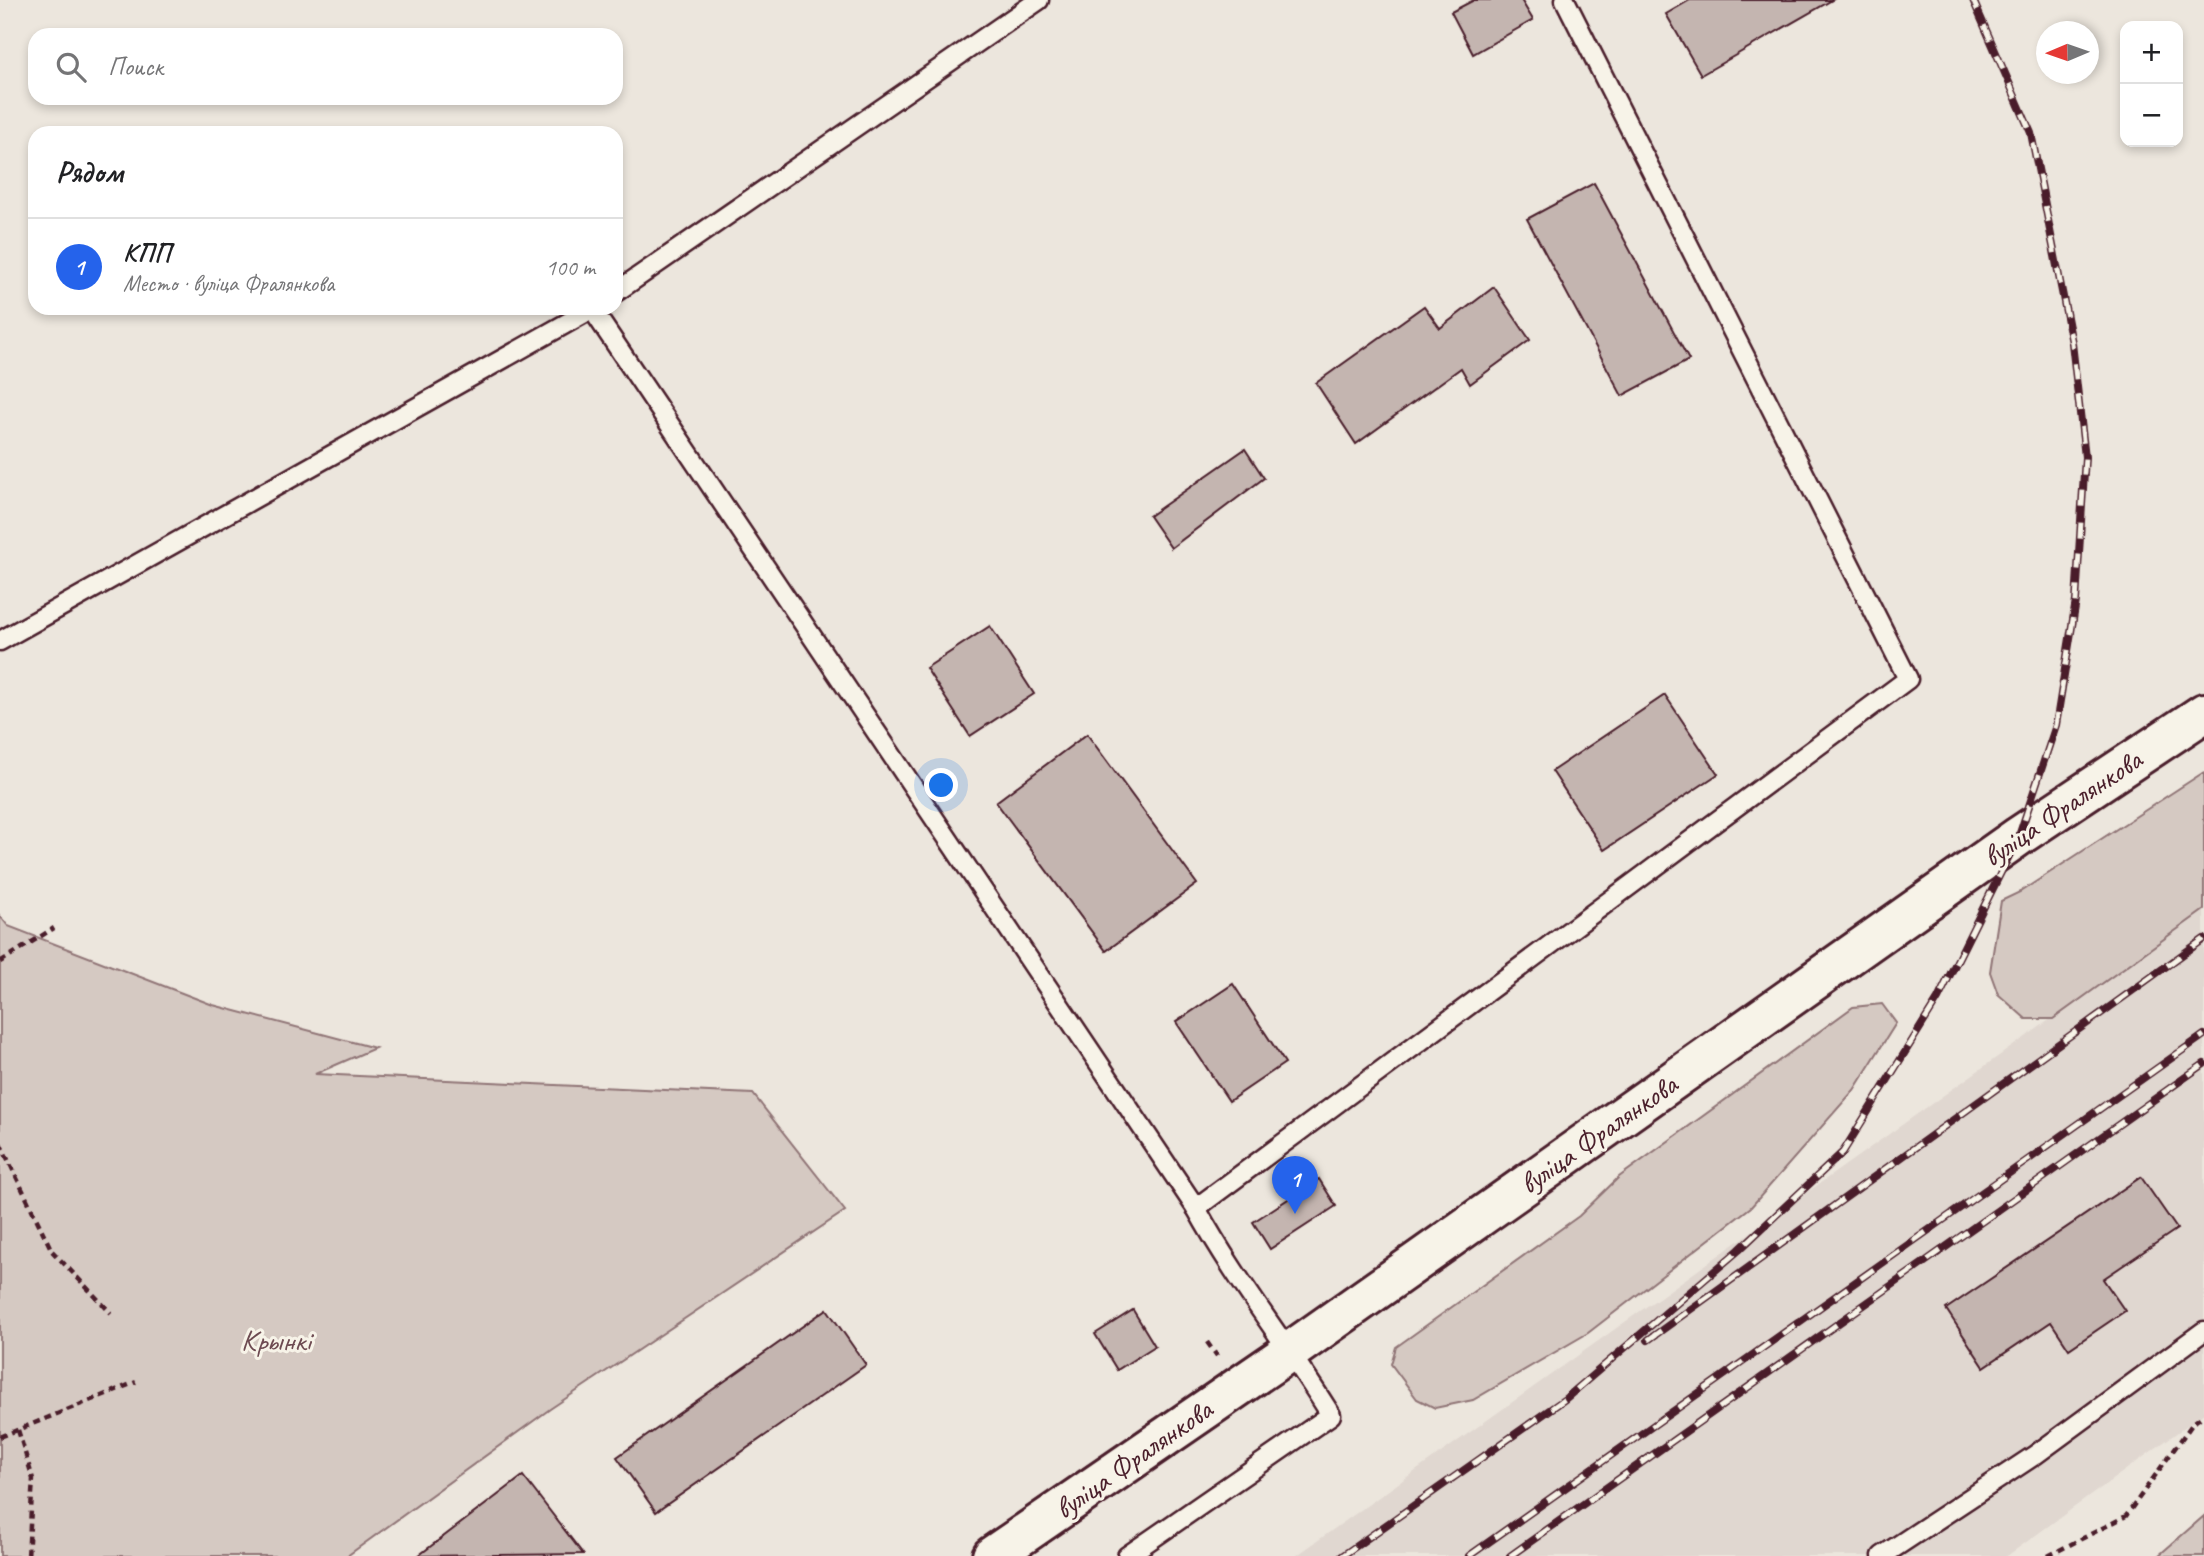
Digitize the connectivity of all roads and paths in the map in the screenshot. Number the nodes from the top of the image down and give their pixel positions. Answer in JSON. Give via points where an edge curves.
{"nodes":[{"id":1,"x":1039,"y":0,"type":"edge"},
{"id":2,"x":1565,"y":0,"type":"edge"},
{"id":3,"x":623,"y":287,"type":"edge"},
{"id":4,"x":580,"y":315,"type":"edge"},
{"id":5,"x":597,"y":315,"type":"edge"},
{"id":6,"x":0,"y":640,"type":"edge"},
{"id":7,"x":2204,"y":713,"type":"edge"},
{"id":8,"x":54,"y":928,"type":"dead end"},
{"id":9,"x":0,"y":961,"type":"edge"},
{"id":10,"x":0,"y":1143,"type":"edge"},
{"id":11,"x":1196,"y":1208,"type":"junction"},
{"id":12,"x":111,"y":1313,"type":"dead end"},
{"id":13,"x":2204,"y":1331,"type":"edge"},
{"id":14,"x":1292,"y":1350,"type":"junction"},
{"id":15,"x":136,"y":1382,"type":"dead end"},
{"id":16,"x":2204,"y":1415,"type":"edge"},
{"id":17,"x":18,"y":1430,"type":"junction"},
{"id":18,"x":0,"y":1437,"type":"edge"},
{"id":19,"x":1003,"y":1553,"type":"edge"},
{"id":20,"x":27,"y":1556,"type":"edge"},
{"id":21,"x":1127,"y":1556,"type":"edge"},
{"id":22,"x":1882,"y":1556,"type":"edge"},
{"id":23,"x":2048,"y":1556,"type":"edge"}],
"edges":[{"from":1,"to":3,"type":"lane"},
{"from":2,"to":11,"type":"lane","via":[[1908,679]]},
{"from":4,"to":6,"type":"lane"},
{"from":5,"to":11,"type":"lane"},
{"from":7,"to":14,"type":"street","name":"вуліца Фралянкова","via":[[2018,836]]},
{"from":8,"to":9,"type":"path"},
{"from":10,"to":12,"type":"path","via":[[52,1251]]},
{"from":11,"to":14,"type":"lane","via":[[1220,1252]]},
{"from":13,"to":22,"type":"lane","via":[[2035,1455]]},
{"from":14,"to":19,"type":"street","name":"вуліца Фралянкова"},
{"from":14,"to":21,"type":"lane","via":[[1331,1415]]},
{"from":15,"to":17,"type":"path"},
{"from":16,"to":23,"type":"path","via":[[2193,1423],[2126,1516]]},
{"from":17,"to":18,"type":"path"},
{"from":17,"to":20,"type":"path","via":[[33,1479]]}]}
